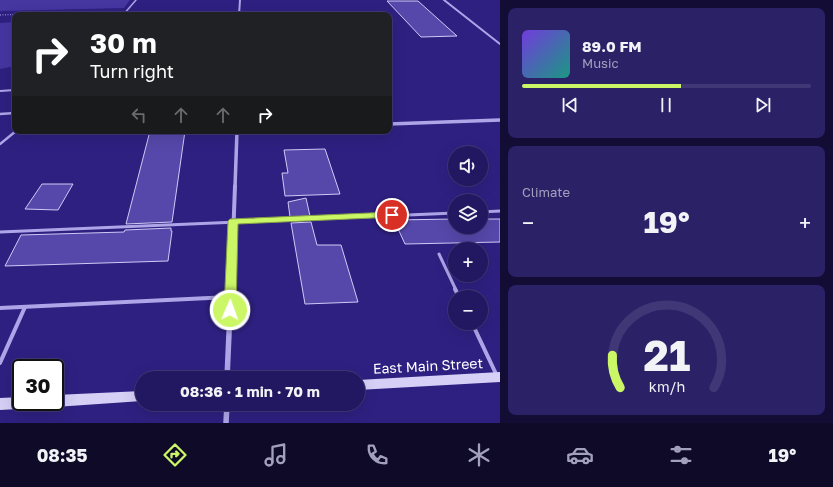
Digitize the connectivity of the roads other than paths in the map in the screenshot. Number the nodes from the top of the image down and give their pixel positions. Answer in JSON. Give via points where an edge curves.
{"nodes":[{"id":1,"x":136,"y":0,"type":"edge"},
{"id":2,"x":240,"y":0,"type":"edge"},
{"id":3,"x":444,"y":0,"type":"edge"},
{"id":4,"x":126,"y":12,"type":"edge"},
{"id":5,"x":239,"y":12,"type":"edge"},
{"id":6,"x":500,"y":44,"type":"edge"},
{"id":7,"x":12,"y":90,"type":"edge"},
{"id":8,"x":0,"y":91,"type":"edge"},
{"id":9,"x":12,"y":113,"type":"edge"},
{"id":10,"x":0,"y":114,"type":"edge"},
{"id":11,"x":500,"y":120,"type":"edge"},
{"id":12,"x":392,"y":124,"type":"edge"},
{"id":13,"x":12,"y":134,"type":"edge"},
{"id":14,"x":237,"y":134,"type":"edge"},
{"id":15,"x":0,"y":144,"type":"edge"},
{"id":16,"x":500,"y":211,"type":"edge"},
{"id":17,"x":488,"y":212,"type":"edge"},
{"id":18,"x":448,"y":213,"type":"edge"},
{"id":19,"x":233,"y":221,"type":"junction"},
{"id":20,"x":0,"y":232,"type":"edge"},
{"id":21,"x":439,"y":254,"type":"dead end"},
{"id":22,"x":457,"y":290,"type":"edge"},
{"id":23,"x":230,"y":296,"type":"junction"},
{"id":24,"x":25,"y":307,"type":"junction"},
{"id":25,"x":0,"y":308,"type":"edge"},
{"id":26,"x":476,"y":330,"type":"edge"},
{"id":27,"x":0,"y":363,"type":"edge"},
{"id":28,"x":227,"y":371,"type":"edge"},
{"id":29,"x":499,"y":377,"type":"edge"},
{"id":30,"x":365,"y":385,"type":"edge"},
{"id":31,"x":135,"y":396,"type":"edge"},
{"id":32,"x":64,"y":400,"type":"edge"},
{"id":33,"x":12,"y":403,"type":"edge"},
{"id":34,"x":0,"y":404,"type":"edge"},
{"id":35,"x":227,"y":411,"type":"edge"},
{"id":36,"x":226,"y":423,"type":"edge"}],
"edges":[{"from":1,"to":4,"type":"lane"},
{"from":2,"to":5,"type":"street"},
{"from":3,"to":6,"type":"street"},
{"from":7,"to":8,"type":"lane"},
{"from":9,"to":10,"type":"lane"},
{"from":11,"to":12,"type":"street"},
{"from":13,"to":15,"type":"lane"},
{"from":14,"to":19,"type":"street"},
{"from":16,"to":17,"type":"lane"},
{"from":18,"to":19,"type":"lane"},
{"from":19,"to":20,"type":"lane"},
{"from":19,"to":23,"type":"street"},
{"from":21,"to":22,"type":"lane"},
{"from":23,"to":24,"type":"lane"},
{"from":23,"to":28,"type":"street"},
{"from":24,"to":25,"type":"lane"},
{"from":24,"to":27,"type":"lane"},
{"from":26,"to":29,"type":"lane"},
{"from":29,"to":30,"type":"main road","name":"East Main Street"},
{"from":31,"to":32,"type":"main road"},
{"from":33,"to":34,"type":"main road"},
{"from":35,"to":36,"type":"street"}]}
